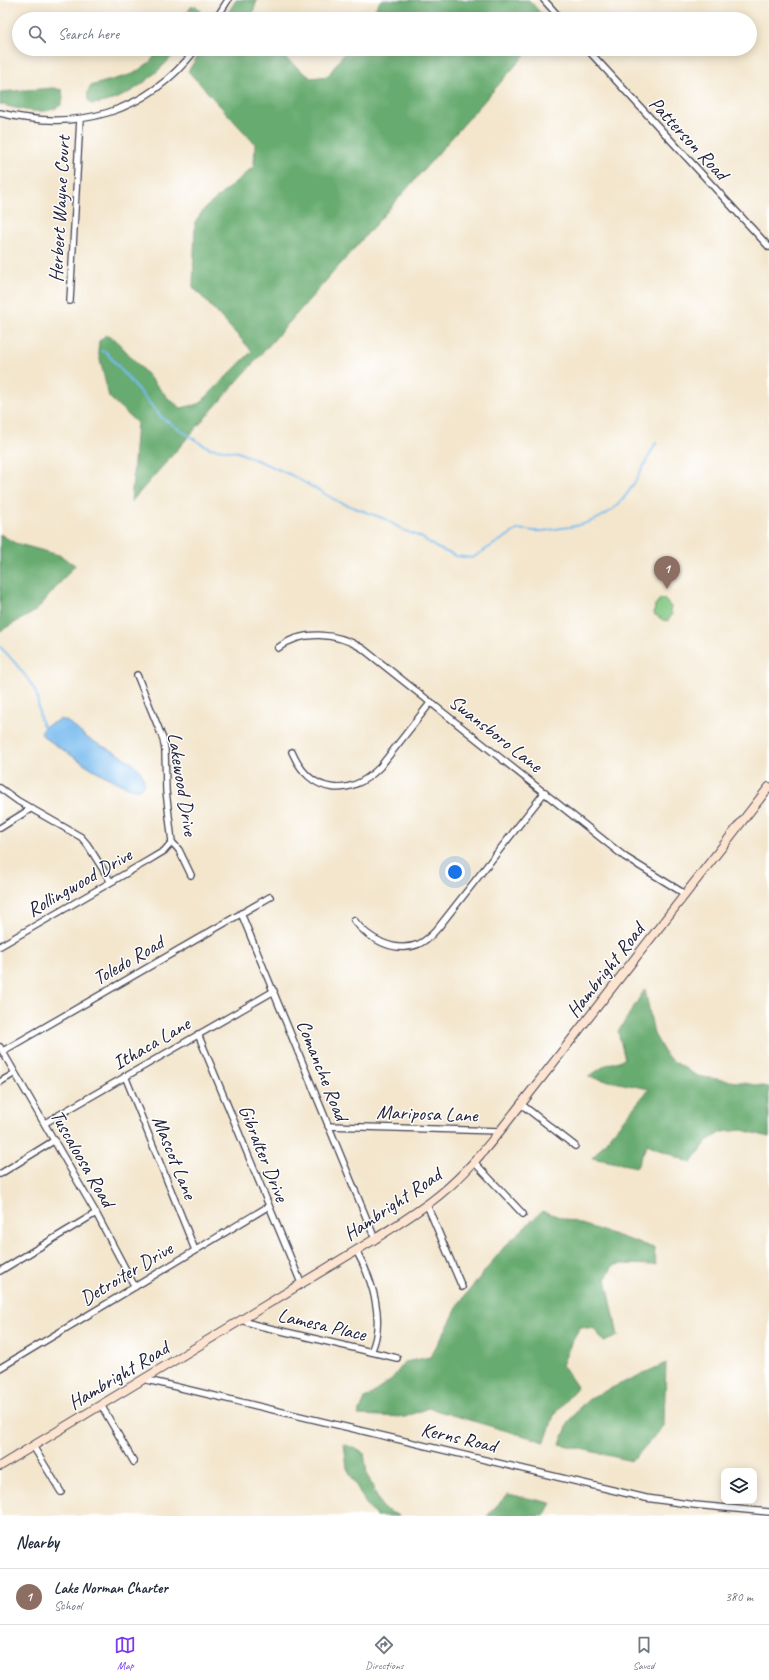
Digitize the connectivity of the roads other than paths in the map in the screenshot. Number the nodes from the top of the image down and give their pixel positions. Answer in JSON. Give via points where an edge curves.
{"nodes":[{"id":1,"x":228,"y":0,"type":"edge"},
{"id":2,"x":544,"y":0,"type":"edge"},
{"id":3,"x":220,"y":12,"type":"edge"},
{"id":4,"x":555,"y":12,"type":"edge"},
{"id":5,"x":190,"y":56,"type":"edge"},
{"id":6,"x":593,"y":56,"type":"edge"},
{"id":7,"x":0,"y":113,"type":"edge"},
{"id":8,"x":80,"y":119,"type":"junction"},
{"id":9,"x":769,"y":247,"type":"edge"},
{"id":10,"x":70,"y":302,"type":"dead end"},
{"id":11,"x":278,"y":648,"type":"dead end"},
{"id":12,"x":138,"y":675,"type":"dead end"},
{"id":13,"x":431,"y":702,"type":"junction"},
{"id":14,"x":292,"y":752,"type":"dead end"},
{"id":15,"x":769,"y":787,"type":"edge"},
{"id":16,"x":0,"y":788,"type":"edge"},
{"id":17,"x":546,"y":792,"type":"junction"},
{"id":18,"x":32,"y":808,"type":"junction"},
{"id":19,"x":0,"y":828,"type":"edge"},
{"id":20,"x":172,"y":842,"type":"junction"},
{"id":21,"x":191,"y":875,"type":"dead end"},
{"id":22,"x":111,"y":882,"type":"junction"},
{"id":23,"x":685,"y":894,"type":"junction"},
{"id":24,"x":270,"y":897,"type":"dead end"},
{"id":25,"x":242,"y":913,"type":"junction"},
{"id":26,"x":354,"y":920,"type":"dead end"},
{"id":27,"x":0,"y":946,"type":"edge"},
{"id":28,"x":274,"y":991,"type":"junction"},
{"id":29,"x":198,"y":1034,"type":"junction"},
{"id":30,"x":1,"y":1049,"type":"edge"},
{"id":31,"x":15,"y":1073,"type":"junction"},
{"id":32,"x":125,"y":1076,"type":"junction"},
{"id":33,"x":0,"y":1082,"type":"edge"},
{"id":34,"x":522,"y":1104,"type":"junction"},
{"id":35,"x":45,"y":1123,"type":"junction"},
{"id":36,"x":328,"y":1126,"type":"junction"},
{"id":37,"x":500,"y":1131,"type":"junction"},
{"id":38,"x":55,"y":1140,"type":"junction"},
{"id":39,"x":575,"y":1146,"type":"dead end"},
{"id":40,"x":474,"y":1162,"type":"junction"},
{"id":41,"x":0,"y":1174,"type":"edge"},
{"id":42,"x":427,"y":1205,"type":"junction"},
{"id":43,"x":269,"y":1206,"type":"junction"},
{"id":44,"x":96,"y":1213,"type":"junction"},
{"id":45,"x":523,"y":1214,"type":"dead end"},
{"id":46,"x":375,"y":1239,"type":"junction"},
{"id":47,"x":196,"y":1250,"type":"junction"},
{"id":48,"x":356,"y":1250,"type":"junction"},
{"id":49,"x":0,"y":1271,"type":"edge"},
{"id":50,"x":301,"y":1283,"type":"junction"},
{"id":51,"x":135,"y":1287,"type":"junction"},
{"id":52,"x":462,"y":1288,"type":"dead end"},
{"id":53,"x":241,"y":1320,"type":"junction"},
{"id":54,"x":371,"y":1352,"type":"junction"},
{"id":55,"x":397,"y":1358,"type":"dead end"},
{"id":56,"x":0,"y":1368,"type":"edge"},
{"id":57,"x":143,"y":1379,"type":"junction"},
{"id":58,"x":101,"y":1405,"type":"junction"},
{"id":59,"x":34,"y":1446,"type":"junction"},
{"id":60,"x":134,"y":1462,"type":"dead end"},
{"id":61,"x":0,"y":1466,"type":"edge"},
{"id":62,"x":61,"y":1492,"type":"dead end"},
{"id":63,"x":769,"y":1512,"type":"edge"}],
"edges":[{"from":1,"to":3,"type":"street"},
{"from":2,"to":4,"type":"street"},
{"from":5,"to":8,"type":"street","via":[[170,78],[137,101],[111,112]]},
{"from":6,"to":9,"type":"street","name":"Patterson Road"},
{"from":7,"to":8,"type":"street","via":[[45,121]]},
{"from":8,"to":10,"type":"street","name":"Herbert Wayne Court"},
{"from":11,"to":13,"type":"street","name":"Swansboro Lane","via":[[290,640],[306,636],[326,635],[345,639],[362,648]]},
{"from":12,"to":20,"type":"street","name":"Lakewood Drive","via":[[166,750],[166,791]]},
{"from":13,"to":14,"type":"street","via":[[380,768],[357,785],[342,788],[314,781],[304,773]]},
{"from":13,"to":17,"type":"street","name":"Swansboro Lane"},
{"from":15,"to":23,"type":"main road","name":"Hambright Road"},
{"from":16,"to":18,"type":"street"},
{"from":17,"to":23,"type":"street","name":"Swansboro Lane","via":[[626,857]]},
{"from":17,"to":26,"type":"street","via":[[426,940],[413,946],[386,944],[367,933]]},
{"from":18,"to":19,"type":"street"},
{"from":18,"to":22,"type":"street","via":[[81,837]]},
{"from":20,"to":21,"type":"street","name":"Lakewood Drive","via":[[180,850]]},
{"from":20,"to":22,"type":"street","name":"Rollingwood Drive","via":[[164,851]]},
{"from":22,"to":27,"type":"street","name":"Rollingwood Drive"},
{"from":23,"to":34,"type":"main road","name":"Hambright Road"},
{"from":24,"to":25,"type":"street","name":"Toledo Road"},
{"from":25,"to":28,"type":"street","name":"Comanche Road"},
{"from":25,"to":30,"type":"street","name":"Toledo Road"},
{"from":28,"to":29,"type":"street","name":"Ithaca Lane"},
{"from":28,"to":36,"type":"street","name":"Comanche Road"},
{"from":29,"to":32,"type":"street","name":"Ithaca Lane"},
{"from":29,"to":43,"type":"street","name":"Gibralter Drive"},
{"from":30,"to":31,"type":"street","name":"Tuscaloosa Road"},
{"from":31,"to":33,"type":"street"},
{"from":31,"to":35,"type":"street","name":"Tuscaloosa Road"},
{"from":32,"to":35,"type":"street","name":"Ithaca Lane"},
{"from":32,"to":47,"type":"street","name":"Mascot Lane"},
{"from":34,"to":37,"type":"main road","name":"Hambright Road"},
{"from":34,"to":39,"type":"street"},
{"from":35,"to":38,"type":"street","name":"Tuscaloosa Road"},
{"from":36,"to":37,"type":"street","name":"Mariposa Lane"},
{"from":36,"to":46,"type":"street","name":"Comanche Road"},
{"from":37,"to":40,"type":"main road","name":"Hambright Road"},
{"from":38,"to":41,"type":"street"},
{"from":38,"to":44,"type":"street","name":"Tuscaloosa Road"},
{"from":40,"to":42,"type":"main road","name":"Hambright Road"},
{"from":40,"to":45,"type":"street"},
{"from":42,"to":46,"type":"main road","name":"Hambright Road"},
{"from":42,"to":52,"type":"street"},
{"from":43,"to":47,"type":"street","name":"Detroiter Drive"},
{"from":43,"to":50,"type":"street","name":"Gibralter Drive"},
{"from":44,"to":49,"type":"street"},
{"from":44,"to":51,"type":"street","name":"Tuscaloosa Road"},
{"from":46,"to":48,"type":"main road","name":"Hambright Road"},
{"from":47,"to":51,"type":"street","name":"Detroiter Drive"},
{"from":48,"to":50,"type":"main road","name":"Hambright Road"},
{"from":48,"to":54,"type":"street","via":[[368,1275],[376,1304],[377,1327]]},
{"from":50,"to":53,"type":"main road","name":"Hambright Road"},
{"from":51,"to":56,"type":"street","name":"Detroiter Drive"},
{"from":53,"to":54,"type":"street","name":"Lamesa Place"},
{"from":53,"to":57,"type":"main road","name":"Hambright Road"},
{"from":54,"to":55,"type":"street","name":"Lamesa Place"},
{"from":57,"to":58,"type":"main road","name":"Hambright Road"},
{"from":57,"to":63,"type":"street","name":"Kerns Road","via":[[646,1498]]},
{"from":58,"to":59,"type":"main road","name":"Hambright Road"},
{"from":58,"to":60,"type":"street"},
{"from":59,"to":61,"type":"main road","name":"Hambright Road"},
{"from":59,"to":62,"type":"street"}]}
